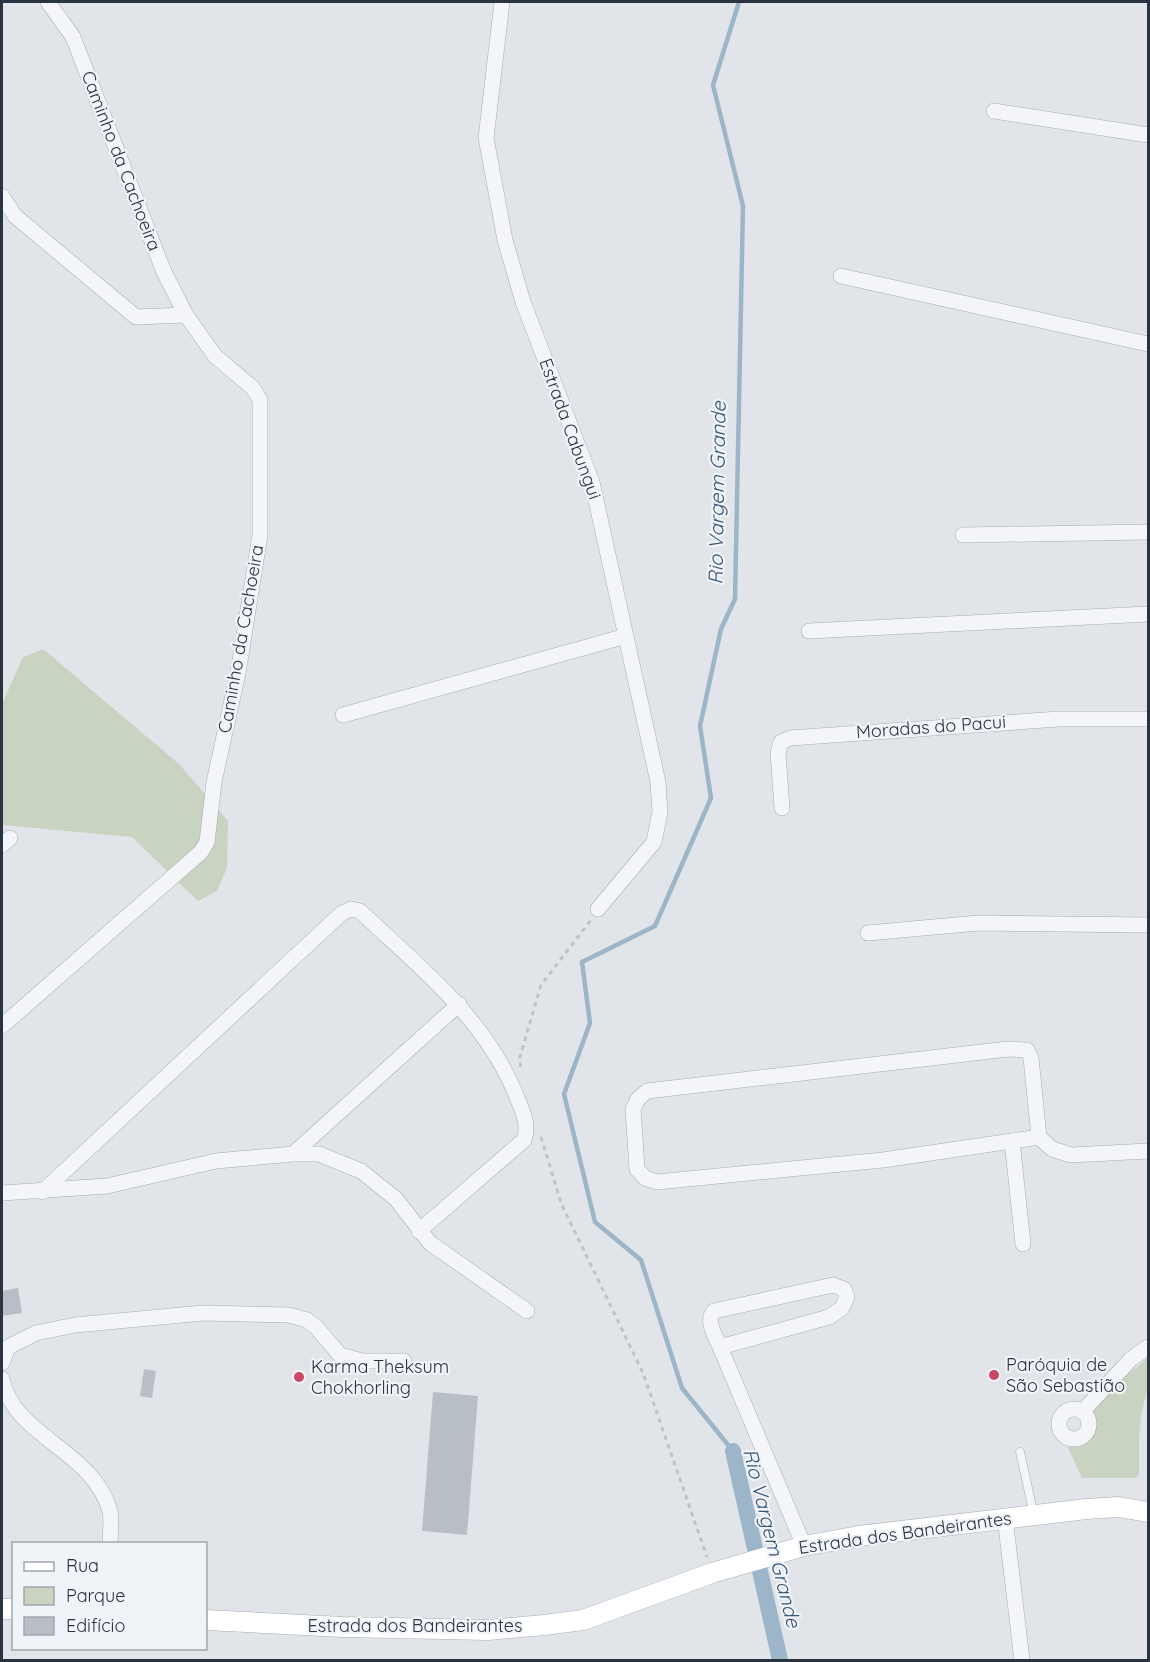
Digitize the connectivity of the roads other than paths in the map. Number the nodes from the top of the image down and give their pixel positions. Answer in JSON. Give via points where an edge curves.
{"nodes":[{"id":1,"x":48,"y":2,"type":"edge"},
{"id":2,"x":502,"y":2,"type":"edge"},
{"id":3,"x":994,"y":111,"type":"dead end"},
{"id":4,"x":1149,"y":135,"type":"edge"},
{"id":5,"x":2,"y":196,"type":"edge"},
{"id":6,"x":841,"y":276,"type":"dead end"},
{"id":7,"x":186,"y":315,"type":"junction"},
{"id":8,"x":1149,"y":344,"type":"edge"},
{"id":9,"x":1149,"y":532,"type":"edge"},
{"id":10,"x":963,"y":535,"type":"dead end"},
{"id":11,"x":1149,"y":614,"type":"edge"},
{"id":12,"x":809,"y":631,"type":"dead end"},
{"id":13,"x":626,"y":636,"type":"junction"},
{"id":14,"x":343,"y":715,"type":"dead end"},
{"id":15,"x":1149,"y":719,"type":"edge"},
{"id":16,"x":782,"y":808,"type":"dead end"},
{"id":17,"x":598,"y":909,"type":"road end"},
{"id":18,"x":1149,"y":925,"type":"edge"},
{"id":19,"x":868,"y":933,"type":"dead end"},
{"id":20,"x":459,"y":1004,"type":"junction"},
{"id":21,"x":2,"y":1026,"type":"edge"},
{"id":22,"x":1039,"y":1137,"type":"junction"},
{"id":23,"x":1012,"y":1141,"type":"junction"},
{"id":24,"x":1149,"y":1150,"type":"edge"},
{"id":25,"x":293,"y":1154,"type":"junction"},
{"id":26,"x":42,"y":1192,"type":"junction"},
{"id":27,"x":2,"y":1193,"type":"edge"},
{"id":28,"x":419,"y":1231,"type":"junction"},
{"id":29,"x":1023,"y":1244,"type":"dead end"},
{"id":30,"x":527,"y":1311,"type":"dead end"},
{"id":31,"x":720,"y":1347,"type":"junction"},
{"id":32,"x":1149,"y":1347,"type":"edge"},
{"id":33,"x":404,"y":1360,"type":"dead end"},
{"id":34,"x":2,"y":1363,"type":"edge"},
{"id":35,"x":2,"y":1379,"type":"edge"},
{"id":36,"x":1082,"y":1412,"type":"dead end"},
{"id":37,"x":1020,"y":1452,"type":"dead end"},
{"id":38,"x":1149,"y":1512,"type":"edge"},
{"id":39,"x":1034,"y":1515,"type":"junction"},
{"id":40,"x":1005,"y":1518,"type":"junction"},
{"id":41,"x":110,"y":1542,"type":"edge"},
{"id":42,"x":804,"y":1546,"type":"junction"},
{"id":43,"x":207,"y":1620,"type":"edge"},
{"id":44,"x":1022,"y":1660,"type":"edge"}],
"edges":[{"from":1,"to":7,"type":"street","name":"Caminho da Cachoeira","via":[[73,37],[164,272]]},
{"from":2,"to":13,"type":"street","name":"Estrada Cabungui","via":[[486,138],[505,240],[523,302],[592,482]]},
{"from":3,"to":4,"type":"street"},
{"from":5,"to":7,"type":"street","via":[[15,216],[136,316]]},
{"from":6,"to":8,"type":"street"},
{"from":7,"to":21,"type":"street","name":"Caminho da Cachoeira","via":[[215,356],[253,388],[260,400],[261,422],[260,535],[238,673],[214,782],[207,842],[201,852]]},
{"from":9,"to":10,"type":"street"},
{"from":11,"to":12,"type":"street"},
{"from":13,"to":14,"type":"street"},
{"from":13,"to":17,"type":"street","name":"Estrada Cabungui","via":[[658,782],[660,812],[654,842]]},
{"from":15,"to":16,"type":"street","name":"Moradas do Pacui","via":[[1047,720],[790,738],[781,742],[778,753]]},
{"from":18,"to":19,"type":"street","via":[[978,923]]},
{"from":20,"to":25,"type":"street"},
{"from":20,"to":26,"type":"street","via":[[360,911],[342,913]]},
{"from":20,"to":28,"type":"street","via":[[513,1087],[528,1131],[524,1140]]},
{"from":22,"to":23,"type":"street"},
{"from":22,"to":23,"type":"street","via":[[1027,1050],[1008,1049],[647,1091],[633,1109],[637,1169],[645,1178],[657,1182],[884,1160]]},
{"from":22,"to":24,"type":"street","via":[[1052,1149],[1071,1155]]},
{"from":23,"to":29,"type":"street"},
{"from":25,"to":26,"type":"street","via":[[216,1161],[108,1186]]},
{"from":25,"to":28,"type":"street","via":[[319,1154],[361,1171],[396,1199]]},
{"from":26,"to":27,"type":"street"},
{"from":28,"to":30,"type":"street","via":[[430,1243]]},
{"from":31,"to":31,"type":"street","via":[[710,1320],[714,1311],[833,1286],[844,1289],[847,1297],[842,1308],[829,1317]]},
{"from":31,"to":42,"type":"street"},
{"from":32,"to":36,"type":"street","via":[[1131,1359]]},
{"from":33,"to":34,"type":"street","via":[[362,1361],[340,1355],[316,1327],[289,1315],[203,1313],[75,1325],[36,1333],[8,1347]]},
{"from":35,"to":41,"type":"street","via":[[5,1394],[26,1422],[62,1448],[94,1479],[110,1512]]},
{"from":37,"to":39,"type":"lane"},
{"from":38,"to":39,"type":"main road","name":"Estrada dos Bandeirantes","via":[[1118,1507]]},
{"from":39,"to":40,"type":"main road","name":"Estrada dos Bandeirantes"},
{"from":40,"to":42,"type":"main road","name":"Estrada dos Bandeirantes"},
{"from":40,"to":44,"type":"street"},
{"from":42,"to":43,"type":"main road","name":"Estrada dos Bandeirantes","via":[[718,1571],[583,1620],[544,1626],[343,1627]]}]}
